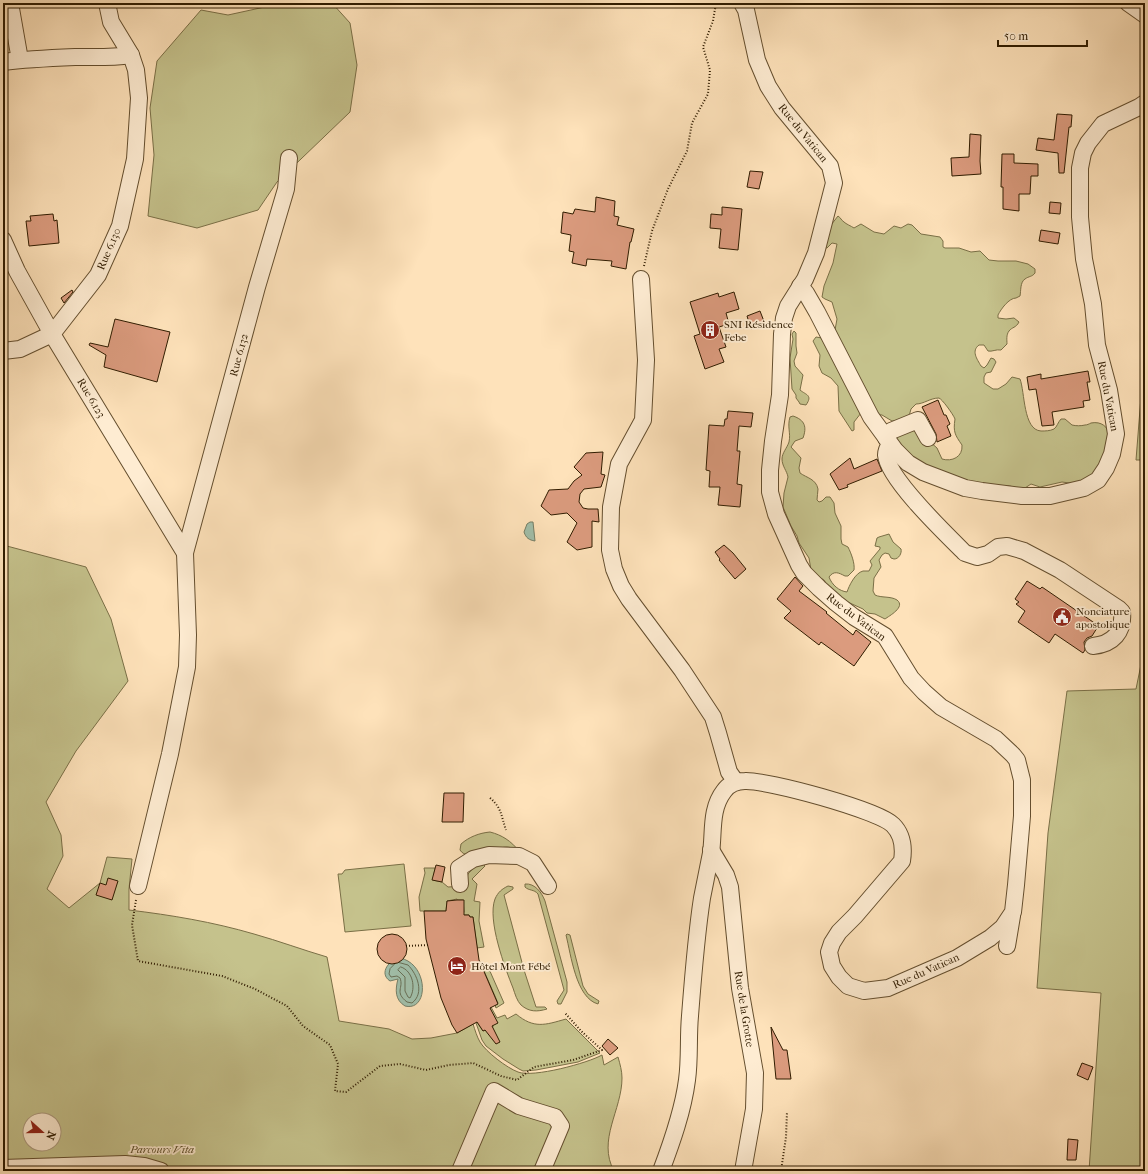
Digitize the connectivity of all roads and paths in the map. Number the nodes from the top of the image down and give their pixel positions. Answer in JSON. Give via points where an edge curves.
{"nodes":[{"id":1,"x":10,"y":3,"type":"edge"},
{"id":2,"x":107,"y":3,"type":"edge"},
{"id":3,"x":718,"y":3,"type":"edge"},
{"id":4,"x":742,"y":3,"type":"edge"},
{"id":5,"x":1128,"y":3,"type":"edge"},
{"id":6,"x":1145,"y":15,"type":"edge"},
{"id":7,"x":131,"y":55,"type":"junction"},
{"id":8,"x":20,"y":60,"type":"junction"},
{"id":9,"x":3,"y":62,"type":"edge"},
{"id":10,"x":1145,"y":103,"type":"edge"},
{"id":11,"x":289,"y":158,"type":"dead end"},
{"id":12,"x":3,"y":240,"type":"edge"},
{"id":13,"x":641,"y":279,"type":"joint"},
{"id":14,"x":800,"y":286,"type":"junction"},
{"id":15,"x":52,"y":334,"type":"junction"},
{"id":16,"x":3,"y":351,"type":"edge"},
{"id":17,"x":928,"y":438,"type":"dead end"},
{"id":18,"x":888,"y":441,"type":"junction"},
{"id":19,"x":185,"y":553,"type":"junction"},
{"id":20,"x":1093,"y":646,"type":"dead end"},
{"id":21,"x":736,"y":782,"type":"junction"},
{"id":22,"x":490,"y":798,"type":"dead end"},
{"id":23,"x":506,"y":830,"type":"dead end"},
{"id":24,"x":711,"y":850,"type":"junction"},
{"id":25,"x":460,"y":884,"type":"dead end"},
{"id":26,"x":138,"y":886,"type":"joint"},
{"id":27,"x":548,"y":886,"type":"dead end"},
{"id":28,"x":1013,"y":912,"type":"junction"},
{"id":29,"x":428,"y":945,"type":"dead end"},
{"id":30,"x":406,"y":946,"type":"dead end"},
{"id":31,"x":1007,"y":946,"type":"dead end"},
{"id":32,"x":565,"y":1013,"type":"dead end"},
{"id":33,"x":787,"y":1112,"type":"dead end"},
{"id":34,"x":3,"y":1168,"type":"edge"},
{"id":35,"x":161,"y":1171,"type":"edge"},
{"id":36,"x":460,"y":1171,"type":"edge"},
{"id":37,"x":542,"y":1171,"type":"edge"},
{"id":38,"x":661,"y":1171,"type":"edge"},
{"id":39,"x":743,"y":1171,"type":"edge"},
{"id":40,"x":781,"y":1171,"type":"edge"}],
"edges":[{"from":1,"to":8,"type":"street"},
{"from":2,"to":7,"type":"street","name":"Rue 6.130","via":[[111,22]]},
{"from":3,"to":13,"type":"path","via":[[703,47],[710,70],[708,94],[692,122],[687,151],[668,189],[652,231]]},
{"from":4,"to":14,"type":"street","name":"Rue du Vatican","via":[[746,10],[757,60],[768,86],[782,108],[825,159],[833,174],[834,183],[816,253]]},
{"from":5,"to":6,"type":"street"},
{"from":7,"to":8,"type":"street","via":[[111,58]]},
{"from":7,"to":15,"type":"street","name":"Rue 6.130","via":[[136,70],[139,98],[135,159],[120,226],[98,275]]},
{"from":8,"to":9,"type":"street"},
{"from":10,"to":18,"type":"street","name":"Rue du Vatican","via":[[1103,124],[1088,143],[1080,168],[1080,216],[1084,259],[1093,304],[1097,345],[1109,390],[1116,434],[1112,454],[1098,480],[1084,488],[1050,496],[982,492],[923,472],[908,463]]},
{"from":11,"to":19,"type":"street","name":"Rue 6.132","via":[[286,189]]},
{"from":12,"to":15,"type":"street","name":"Rue 6.123"},
{"from":13,"to":21,"type":"street","via":[[646,360],[643,420],[619,464],[611,507],[610,550],[614,569],[629,599],[682,670],[713,717],[727,767]]},
{"from":14,"to":18,"type":"street","name":"Rue du Vatican","via":[[814,307],[871,418]]},
{"from":14,"to":28,"type":"street","name":"Rue du Vatican","via":[[788,306],[782,334],[780,395],[770,470],[770,492],[776,514],[804,573],[854,617],[884,636],[911,678],[929,697],[941,707],[996,738],[1017,760],[1022,780],[1022,816]]},
{"from":15,"to":16,"type":"street","name":"Rue 6.130","via":[[20,349]]},
{"from":15,"to":19,"type":"street","name":"Rue 6.123"},
{"from":17,"to":18,"type":"street","via":[[918,420],[891,431]]},
{"from":18,"to":20,"type":"street","via":[[886,455],[890,466],[909,494],[965,553],[977,557],[988,554],[998,547],[1007,546],[1024,551],[1060,570],[1119,608],[1122,612],[1122,626],[1114,638]]},
{"from":19,"to":26,"type":"street","via":[[187,667],[170,754]]},
{"from":21,"to":24,"type":"street","via":[[724,790],[718,800]]},
{"from":21,"to":28,"type":"street","name":"Rue du Vatican","via":[[760,782],[830,800],[888,820],[899,832],[904,852],[902,861],[839,932],[829,952],[832,966],[848,986],[864,991],[888,988],[916,977],[957,958],[990,938]]},
{"from":22,"to":23,"type":"path","via":[[500,808]]},
{"from":24,"to":38,"type":"street","via":[[698,932],[687,1080],[670,1149]]},
{"from":24,"to":39,"type":"street","name":"Rue de la Grotte","via":[[726,875],[730,888],[740,988],[755,1074],[754,1109]]},
{"from":25,"to":27,"type":"street","via":[[459,868],[473,858],[489,855],[519,856],[533,863]]},
{"from":26,"to":32,"type":"path","via":[[132,925],[138,961],[222,976],[255,989],[287,1006],[303,1026],[330,1045],[338,1064],[336,1091],[346,1092],[380,1066],[400,1064],[426,1070],[473,1062],[501,1076],[517,1080],[534,1067],[573,1060],[602,1050]]},
{"from":28,"to":31,"type":"street"},
{"from":29,"to":30,"type":"path"},
{"from":33,"to":40,"type":"path"},
{"from":34,"to":35,"type":"street","via":[[125,1164]]},
{"from":36,"to":37,"type":"street","via":[[494,1092],[519,1106],[554,1117],[562,1126]]}]}
